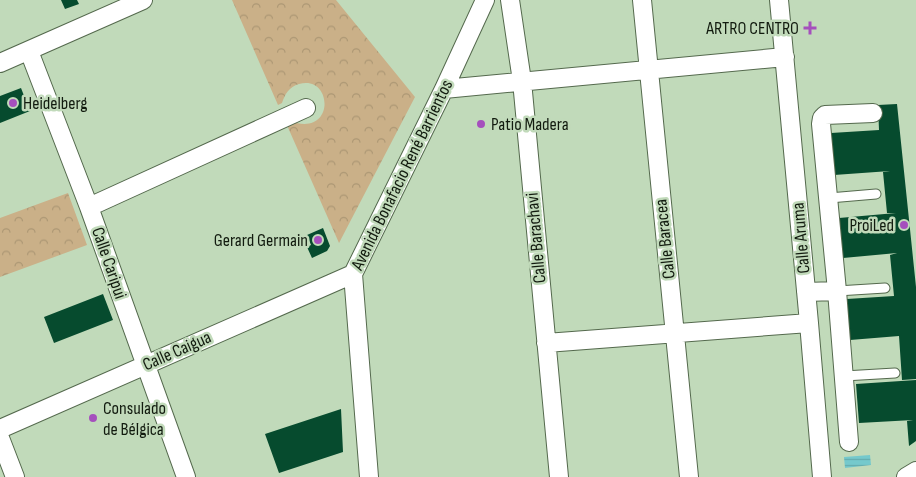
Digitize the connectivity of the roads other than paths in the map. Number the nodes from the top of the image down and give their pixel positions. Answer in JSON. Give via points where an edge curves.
{"nodes":[{"id":1,"x":143,"y":0,"type":"edge"},
{"id":2,"x":484,"y":0,"type":"edge"},
{"id":3,"x":510,"y":0,"type":"edge"},
{"id":4,"x":642,"y":0,"type":"edge"},
{"id":5,"x":779,"y":0,"type":"edge"},
{"id":6,"x":29,"y":51,"type":"junction"},
{"id":7,"x":785,"y":57,"type":"junction"},
{"id":8,"x":0,"y":63,"type":"edge"},
{"id":9,"x":649,"y":70,"type":"junction"},
{"id":10,"x":522,"y":81,"type":"junction"},
{"id":11,"x":444,"y":89,"type":"junction"},
{"id":12,"x":306,"y":108,"type":"dead end"},
{"id":13,"x":873,"y":113,"type":"dead end"},
{"id":14,"x":876,"y":194,"type":"dead end"},
{"id":15,"x":828,"y":198,"type":"junction"},
{"id":16,"x":89,"y":207,"type":"junction"},
{"id":17,"x":353,"y":274,"type":"junction"},
{"id":18,"x":885,"y":288,"type":"dead end"},
{"id":19,"x":837,"y":290,"type":"junction"},
{"id":20,"x":806,"y":292,"type":"junction"},
{"id":21,"x":809,"y":323,"type":"junction"},
{"id":22,"x":674,"y":334,"type":"junction"},
{"id":23,"x":546,"y":343,"type":"junction"},
{"id":24,"x":145,"y":365,"type":"junction"},
{"id":25,"x":895,"y":373,"type":"dead end"},
{"id":26,"x":844,"y":376,"type":"junction"},
{"id":27,"x":0,"y":429,"type":"edge"},
{"id":28,"x":0,"y":438,"type":"edge"},
{"id":29,"x":849,"y":442,"type":"dead end"},
{"id":30,"x":916,"y":471,"type":"edge"},
{"id":31,"x":14,"y":477,"type":"edge"},
{"id":32,"x":186,"y":477,"type":"edge"},
{"id":33,"x":369,"y":477,"type":"edge"},
{"id":34,"x":559,"y":477,"type":"edge"},
{"id":35,"x":689,"y":477,"type":"edge"},
{"id":36,"x":822,"y":477,"type":"edge"},
{"id":37,"x":906,"y":477,"type":"edge"}],
"edges":[{"from":1,"to":6,"type":"street"},
{"from":2,"to":11,"type":"street","name":"Avenida Bonafacio René Barrientos"},
{"from":3,"to":10,"type":"street","name":"Calle Barachavi"},
{"from":4,"to":9,"type":"street","name":"Calle Baracea"},
{"from":5,"to":7,"type":"street","name":"Calle Aruma"},
{"from":6,"to":8,"type":"street"},
{"from":6,"to":16,"type":"street","name":"Calle Caripui"},
{"from":7,"to":9,"type":"street"},
{"from":7,"to":20,"type":"street","name":"Calle Aruma"},
{"from":9,"to":10,"type":"street"},
{"from":9,"to":22,"type":"street","name":"Calle Baracea"},
{"from":10,"to":11,"type":"street"},
{"from":10,"to":23,"type":"street","name":"Calle Barachavi"},
{"from":11,"to":17,"type":"street","name":"Avenida Bonafacio René Barrientos"},
{"from":12,"to":16,"type":"street"},
{"from":13,"to":15,"type":"street","via":[[825,115],[822,118]]},
{"from":14,"to":15,"type":"lane"},
{"from":15,"to":19,"type":"street"},
{"from":16,"to":24,"type":"street","name":"Calle Caripui"},
{"from":17,"to":24,"type":"street","name":"Calle Caigua"},
{"from":17,"to":33,"type":"street","name":"Avenida Bonafacio René Barrientos"},
{"from":18,"to":19,"type":"lane"},
{"from":19,"to":20,"type":"street"},
{"from":19,"to":26,"type":"street"},
{"from":20,"to":21,"type":"street","name":"Calle Aruma"},
{"from":21,"to":22,"type":"street"},
{"from":21,"to":36,"type":"street","name":"Calle Aruma"},
{"from":22,"to":23,"type":"street"},
{"from":22,"to":35,"type":"street","name":"Calle Baracea"},
{"from":23,"to":34,"type":"street","name":"Calle Barachavi"},
{"from":24,"to":27,"type":"street","name":"Calle Caigua"},
{"from":24,"to":32,"type":"street","name":"Calle Caripui"},
{"from":25,"to":26,"type":"lane"},
{"from":26,"to":29,"type":"street"},
{"from":28,"to":31,"type":"street"},
{"from":30,"to":37,"type":"street"}]}
